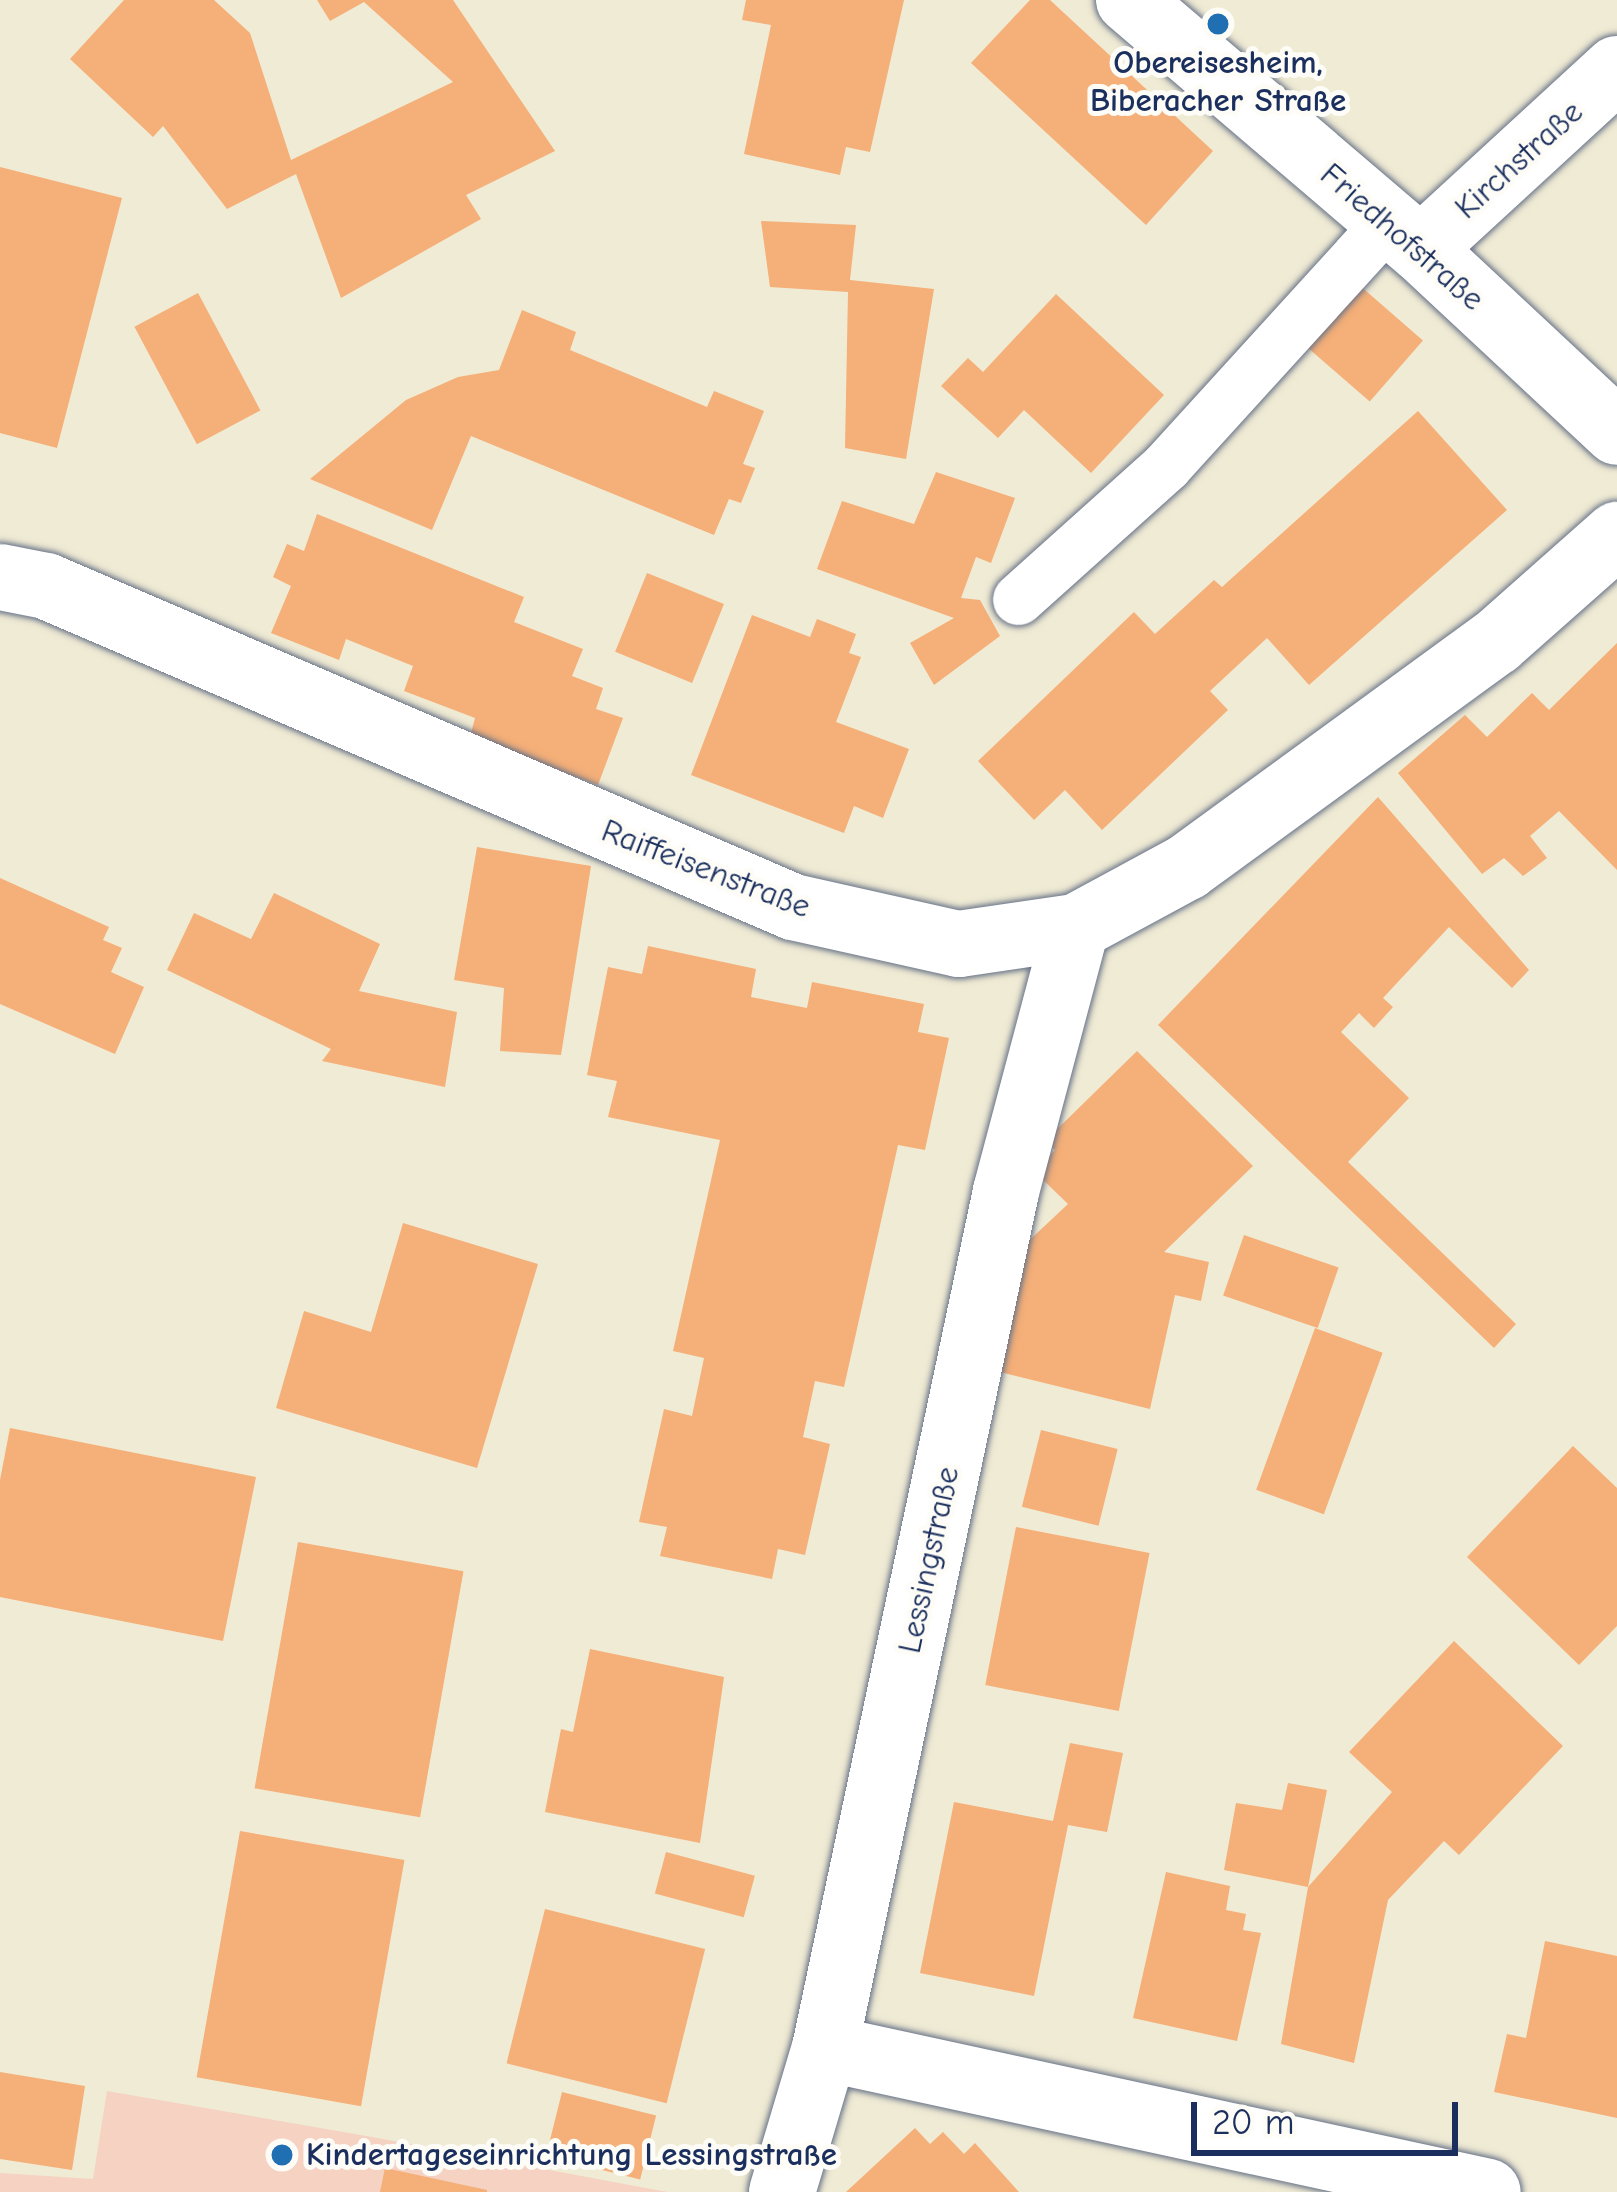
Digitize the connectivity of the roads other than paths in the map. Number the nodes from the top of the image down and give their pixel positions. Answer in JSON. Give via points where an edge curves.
{"nodes":[{"id":1,"x":1129,"y":0,"type":"edge"},
{"id":2,"x":1617,"y":69,"type":"edge"},
{"id":3,"x":1404,"y":236,"type":"junction"},
{"id":4,"x":1617,"y":432,"type":"edge"},
{"id":5,"x":1617,"y":535,"type":"edge"},
{"id":6,"x":0,"y":577,"type":"edge"},
{"id":7,"x":1018,"y":599,"type":"dead end"},
{"id":8,"x":1076,"y":927,"type":"junction"},
{"id":9,"x":825,"y":2048,"type":"junction"},
{"id":10,"x":782,"y":2192,"type":"edge"},
{"id":11,"x":1488,"y":2192,"type":"edge"}],
"edges":[{"from":1,"to":3,"type":"street","name":"Friedhofstraße"},
{"from":2,"to":3,"type":"street","name":"Kirchstraße"},
{"from":3,"to":4,"type":"street","name":"Friedhofstraße"},
{"from":3,"to":7,"type":"lane"},
{"from":5,"to":8,"type":"street","name":"Raiffeisenstraße","via":[[1496,642],[1187,867]]},
{"from":6,"to":8,"type":"street","name":"Raiffeisenstraße","via":[[46,586],[793,908],[959,944]]},
{"from":8,"to":9,"type":"street","name":"Lessingstraße","via":[[1006,1191]]},
{"from":9,"to":10,"type":"street","name":"Lessingstraße"},
{"from":9,"to":11,"type":"street"}]}
